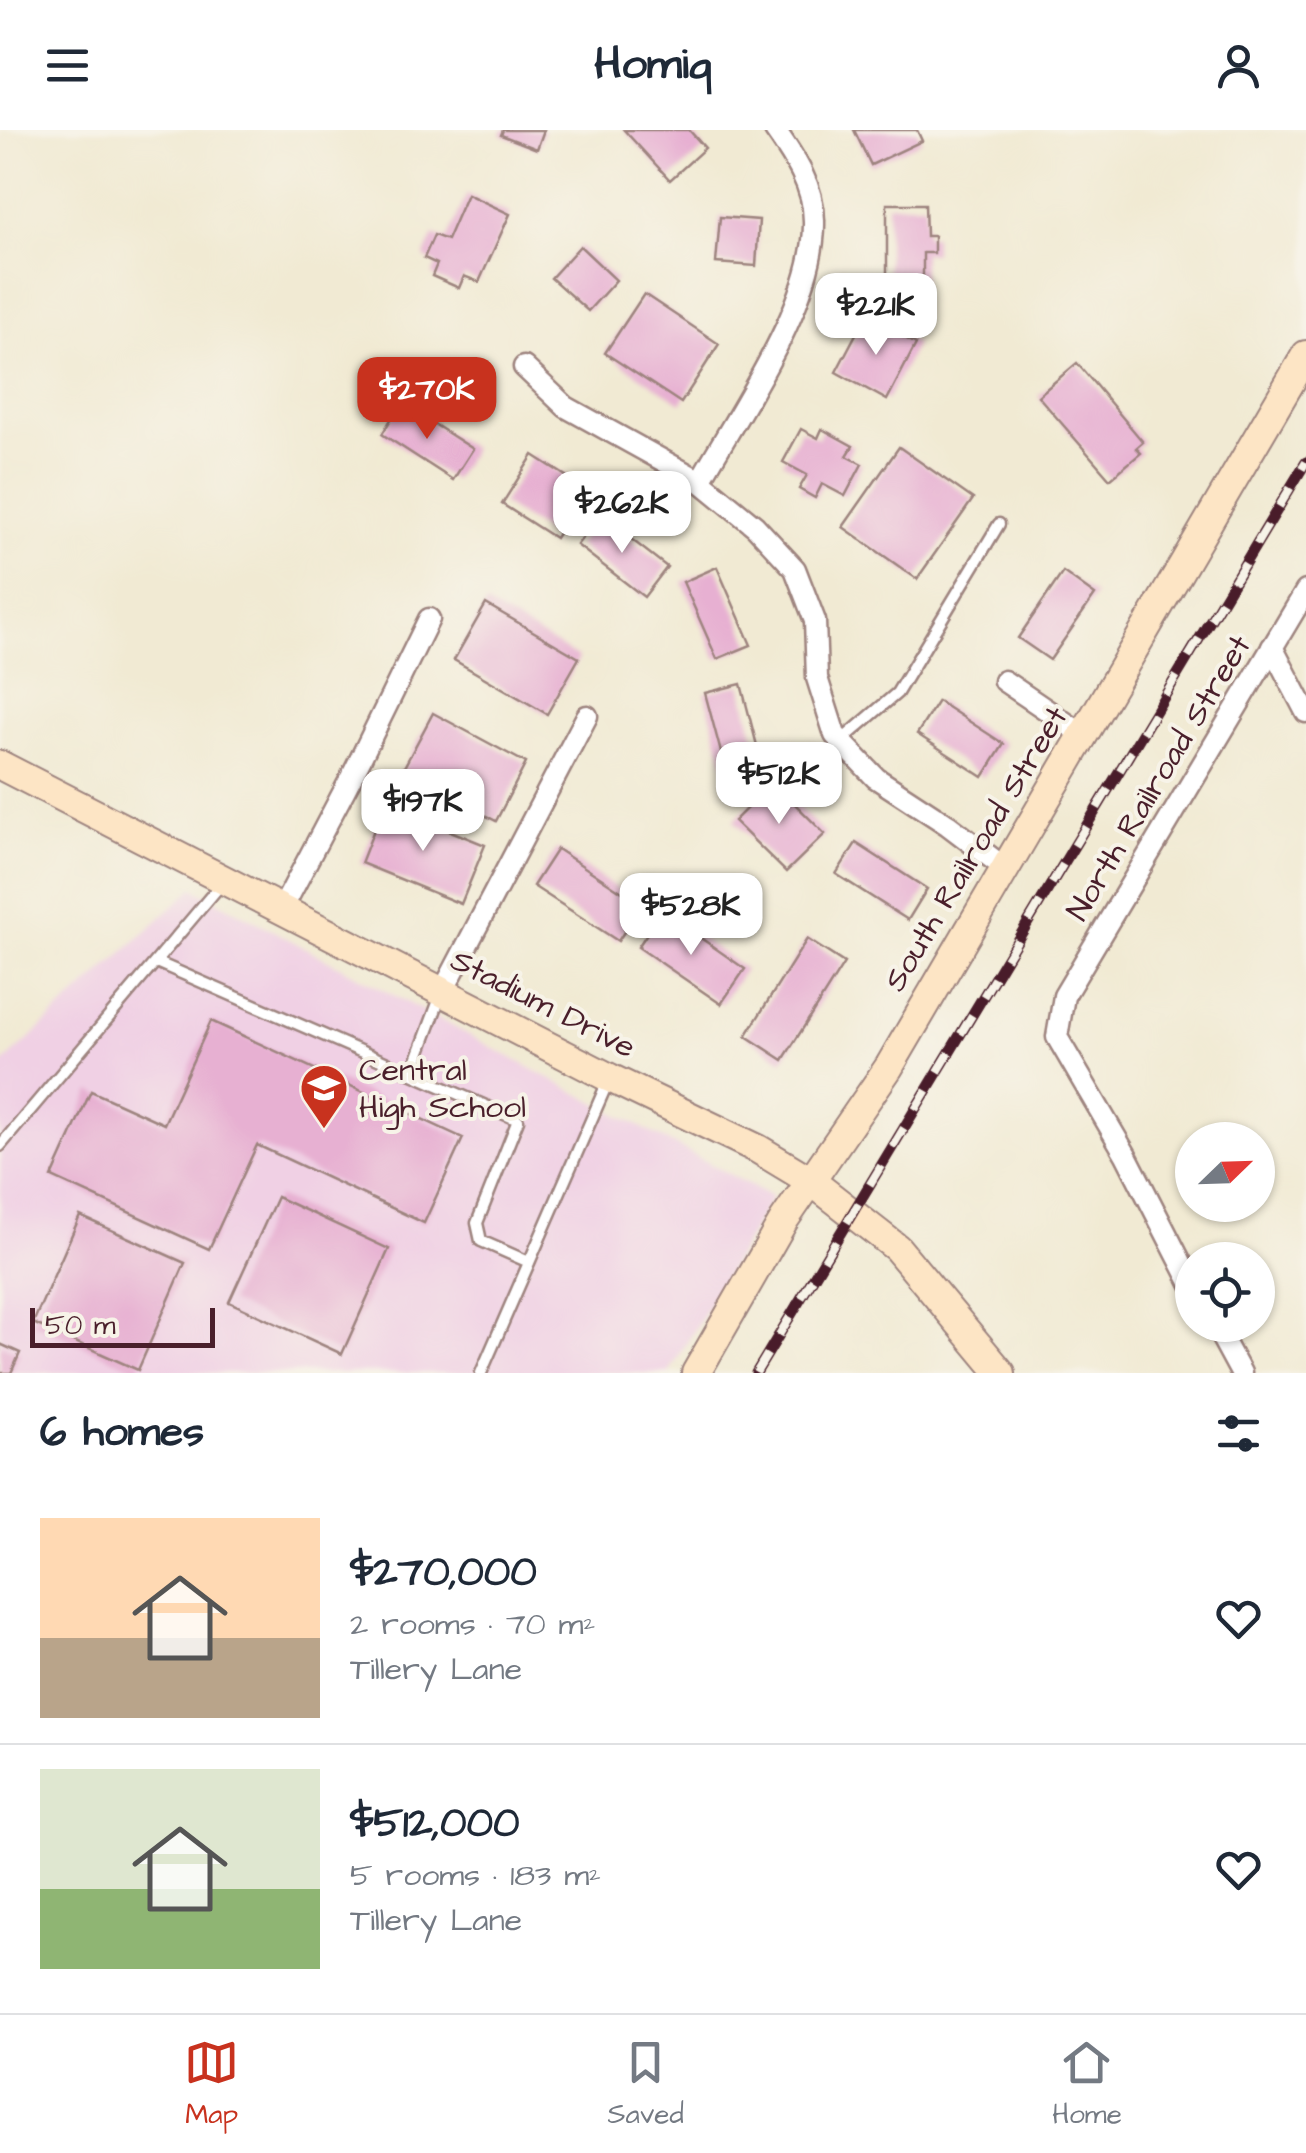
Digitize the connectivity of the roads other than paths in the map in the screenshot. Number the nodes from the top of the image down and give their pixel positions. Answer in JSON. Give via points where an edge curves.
{"nodes":[{"id":1,"x":775,"y":130,"type":"edge"},
{"id":2,"x":1306,"y":355,"type":"edge"},
{"id":3,"x":524,"y":367,"type":"dead end"},
{"id":4,"x":700,"y":481,"type":"junction"},
{"id":5,"x":999,"y":524,"type":"dead end"},
{"id":6,"x":1306,"y":591,"type":"edge"},
{"id":7,"x":428,"y":618,"type":"dead end"},
{"id":8,"x":1272,"y":647,"type":"junction"},
{"id":9,"x":1004,"y":681,"type":"dead end"},
{"id":10,"x":1306,"y":712,"type":"edge"},
{"id":11,"x":587,"y":716,"type":"dead end"},
{"id":12,"x":1085,"y":736,"type":"junction"},
{"id":13,"x":841,"y":742,"type":"junction"},
{"id":14,"x":0,"y":765,"type":"edge"},
{"id":15,"x":1006,"y":869,"type":"junction"},
{"id":16,"x":225,"y":880,"type":"junction"},
{"id":17,"x":282,"y":909,"type":"junction"},
{"id":18,"x":156,"y":962,"type":"junction"},
{"id":19,"x":443,"y":991,"type":"junction"},
{"id":20,"x":412,"y":1073,"type":"junction"},
{"id":21,"x":610,"y":1078,"type":"junction"},
{"id":22,"x":0,"y":1146,"type":"edge"},
{"id":23,"x":811,"y":1181,"type":"junction"},
{"id":24,"x":1175,"y":1251,"type":"edge"},
{"id":25,"x":529,"y":1262,"type":"junction"},
{"id":26,"x":1224,"y":1342,"type":"edge"},
{"id":27,"x":481,"y":1373,"type":"edge"},
{"id":28,"x":696,"y":1373,"type":"edge"},
{"id":29,"x":1002,"y":1373,"type":"edge"},
{"id":30,"x":1241,"y":1373,"type":"edge"}],
"edges":[{"from":1,"to":4,"type":"street","via":[[800,165],[814,219],[808,274]]},
{"from":2,"to":12,"type":"street","name":"South Railroad Street"},
{"from":3,"to":4,"type":"street","via":[[566,407]]},
{"from":4,"to":13,"type":"street","via":[[795,569],[814,621],[818,678]]},
{"from":5,"to":13,"type":"lane","via":[[897,693]]},
{"from":6,"to":8,"type":"street","name":"North Railroad Street"},
{"from":7,"to":17,"type":"street"},
{"from":8,"to":10,"type":"street"},
{"from":8,"to":24,"type":"street","name":"North Railroad Street","via":[[1064,996],[1058,1037]]},
{"from":9,"to":12,"type":"street"},
{"from":11,"to":19,"type":"street"},
{"from":12,"to":15,"type":"street","name":"South Railroad Street"},
{"from":13,"to":15,"type":"street","via":[[876,778]]},
{"from":14,"to":16,"type":"street","name":"Stadium Drive"},
{"from":15,"to":23,"type":"street","name":"South Railroad Street","via":[[889,1067]]},
{"from":16,"to":17,"type":"street","name":"Stadium Drive"},
{"from":16,"to":18,"type":"lane"},
{"from":17,"to":19,"type":"street","name":"Stadium Drive"},
{"from":18,"to":20,"type":"lane"},
{"from":18,"to":22,"type":"lane"},
{"from":19,"to":20,"type":"lane"},
{"from":19,"to":21,"type":"street","name":"Stadium Drive"},
{"from":20,"to":25,"type":"lane","via":[[518,1120],[477,1223],[481,1240]]},
{"from":21,"to":23,"type":"street","name":"Stadium Drive"},
{"from":21,"to":25,"type":"lane"},
{"from":23,"to":28,"type":"street","name":"South Railroad Street"},
{"from":23,"to":29,"type":"street","name":"Stadium Drive","via":[[897,1248]]},
{"from":25,"to":27,"type":"lane"},
{"from":26,"to":30,"type":"street"}]}
